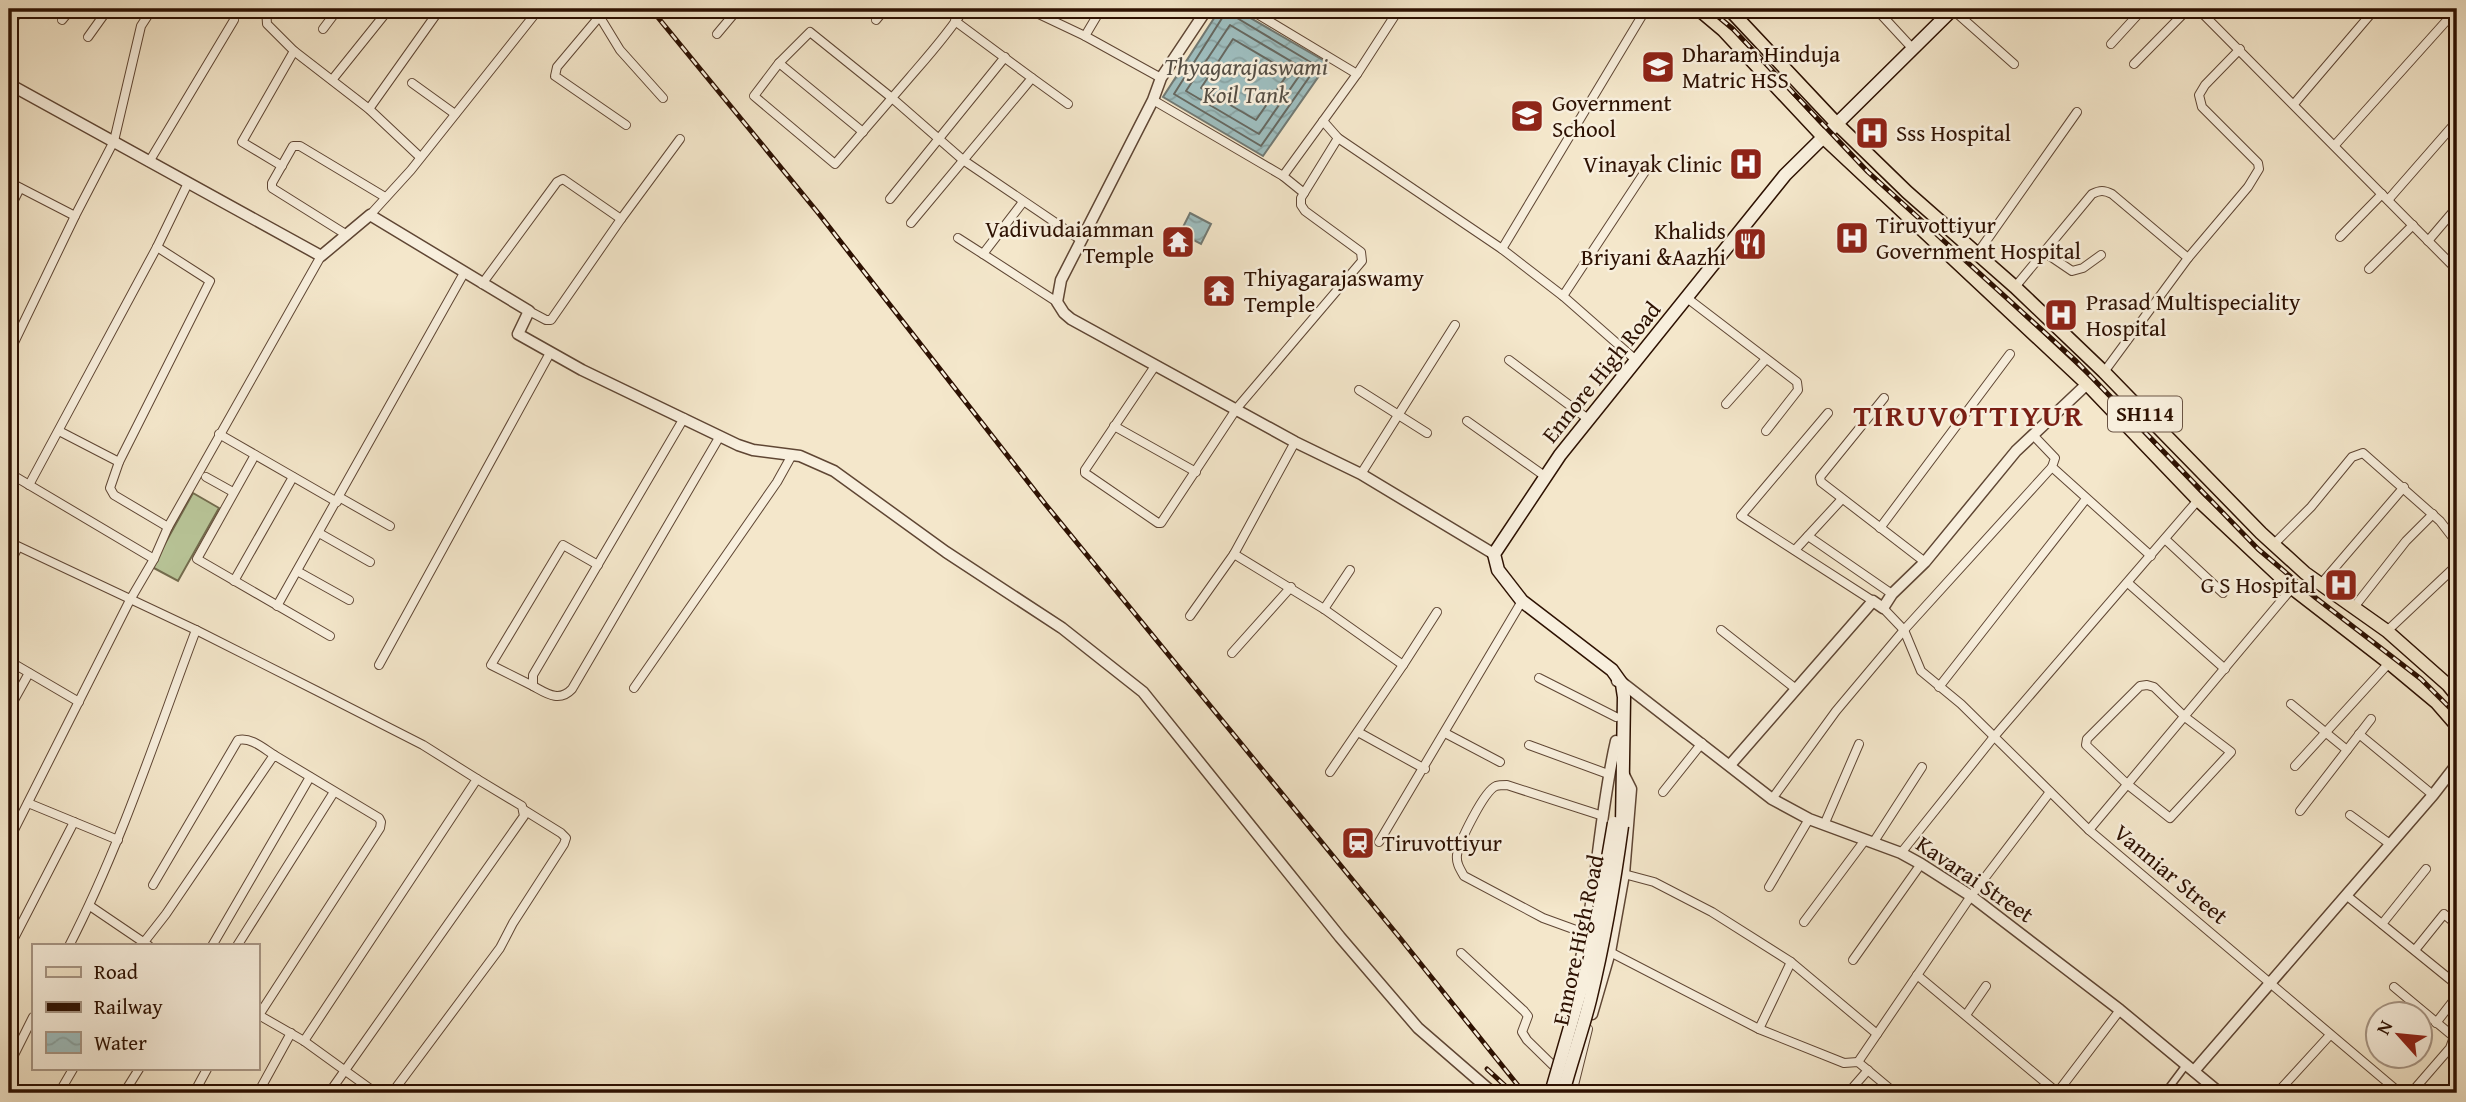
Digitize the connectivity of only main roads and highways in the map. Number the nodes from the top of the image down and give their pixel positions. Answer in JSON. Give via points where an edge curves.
{"nodes":[{"id":1,"x":1698,"y":9,"type":"edge"},
{"id":2,"x":1729,"y":9,"type":"edge"},
{"id":3,"x":1952,"y":9,"type":"edge"},
{"id":4,"x":1838,"y":125,"type":"junction"},
{"id":5,"x":1824,"y":138,"type":"junction"},
{"id":6,"x":2277,"y":547,"type":"junction"},
{"id":7,"x":2267,"y":565,"type":"junction"},
{"id":8,"x":1615,"y":678,"type":"junction"},
{"id":9,"x":2457,"y":695,"type":"edge"},
{"id":10,"x":2457,"y":726,"type":"edge"},
{"id":11,"x":1613,"y":821,"type":"junction"},
{"id":12,"x":1569,"y":1090,"type":"edge"},
{"id":13,"x":1551,"y":1093,"type":"edge"}],
"edges":[{"from":1,"to":5,"type":"main road","number":"SH114"},
{"from":2,"to":4,"type":"main road","number":"SH114"},
{"from":3,"to":4,"type":"main road","name":"Ennore High Road"},
{"from":4,"to":5,"type":"main road","name":"Ennore High Road"},
{"from":4,"to":6,"type":"main road","number":"SH114","via":[[2104,372]]},
{"from":5,"to":7,"type":"main road","number":"SH114","via":[[2087,384]]},
{"from":5,"to":8,"type":"main road","name":"Ennore High Road","via":[[1785,176],[1588,419],[1494,554],[1498,570],[1522,601]]},
{"from":6,"to":7,"type":"main road"},
{"from":6,"to":9,"type":"main road","number":"SH114","via":[[2320,585],[2387,631]]},
{"from":7,"to":10,"type":"main road","number":"SH114","via":[[2437,703]]},
{"from":8,"to":11,"type":"main road","name":"Ennore High Road"},
{"from":8,"to":11,"type":"main road","name":"Ennore High Road","via":[[1624,697],[1623,773]]},
{"from":11,"to":12,"type":"main road","name":"Ennore High Road","bridge":true,"via":[[1614,888]]},
{"from":11,"to":13,"type":"main road","name":"Ennore High Road","bridge":true,"via":[[1595,936]]}]}
